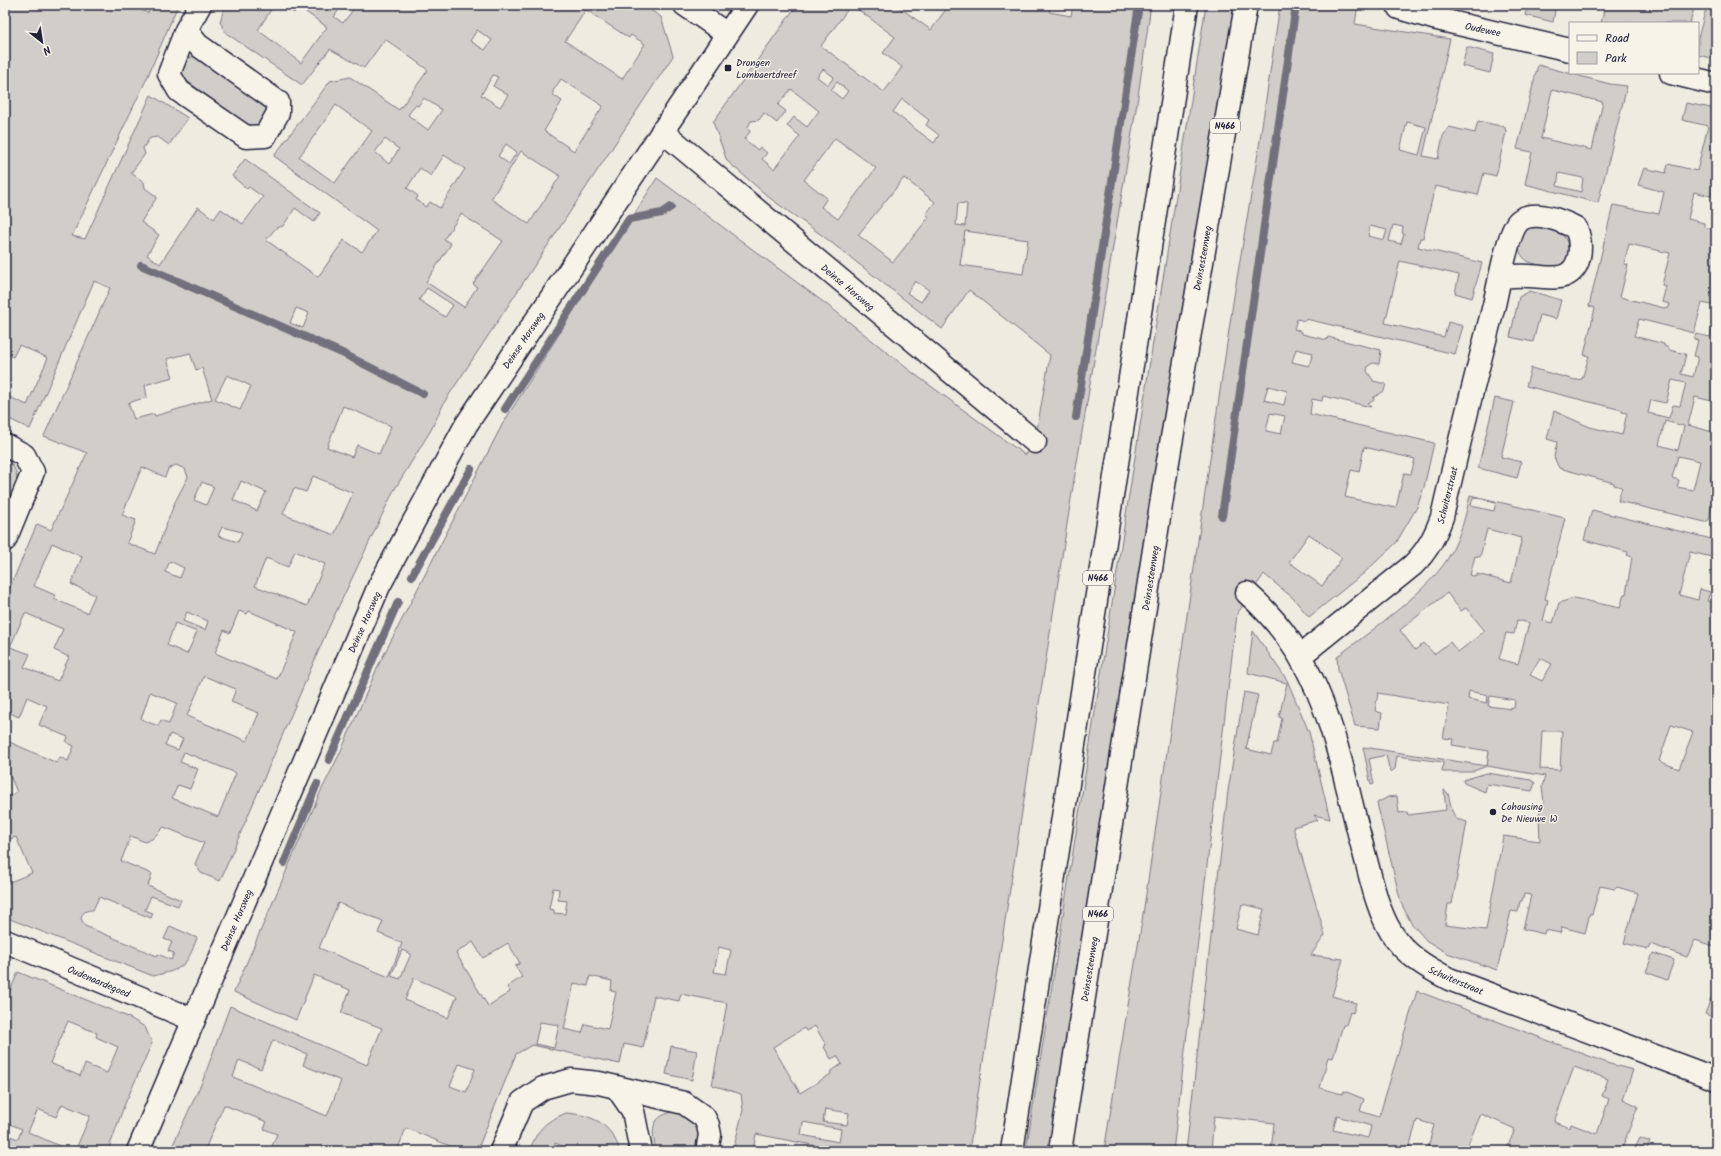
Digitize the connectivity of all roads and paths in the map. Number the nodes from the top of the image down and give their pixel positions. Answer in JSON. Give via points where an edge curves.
{"nodes":[{"id":1,"x":200,"y":5,"type":"edge"},
{"id":2,"x":685,"y":5,"type":"edge"},
{"id":3,"x":747,"y":5,"type":"edge"},
{"id":4,"x":1187,"y":5,"type":"edge"},
{"id":5,"x":1246,"y":5,"type":"edge"},
{"id":6,"x":1398,"y":5,"type":"edge"},
{"id":7,"x":186,"y":30,"type":"junction"},
{"id":8,"x":727,"y":34,"type":"junction"},
{"id":9,"x":1569,"y":50,"type":"edge"},
{"id":10,"x":1675,"y":74,"type":"edge"},
{"id":11,"x":1716,"y":84,"type":"edge"},
{"id":12,"x":662,"y":131,"type":"junction"},
{"id":13,"x":1501,"y":277,"type":"dead end"},
{"id":14,"x":1036,"y":442,"type":"dead end"},
{"id":15,"x":5,"y":445,"type":"edge"},
{"id":16,"x":5,"y":540,"type":"edge"},
{"id":17,"x":1247,"y":593,"type":"dead end"},
{"id":18,"x":1300,"y":656,"type":"junction"},
{"id":19,"x":5,"y":941,"type":"edge"},
{"id":20,"x":194,"y":1020,"type":"junction"},
{"id":21,"x":1716,"y":1079,"type":"edge"},
{"id":22,"x":617,"y":1088,"type":"junction"},
{"id":23,"x":138,"y":1151,"type":"edge"},
{"id":24,"x":501,"y":1151,"type":"edge"},
{"id":25,"x":641,"y":1151,"type":"edge"},
{"id":26,"x":707,"y":1151,"type":"edge"},
{"id":27,"x":1012,"y":1151,"type":"edge"},
{"id":28,"x":1060,"y":1151,"type":"edge"}],
"edges":[{"from":1,"to":7,"type":"main road"},
{"from":2,"to":8,"type":"main road"},
{"from":3,"to":8,"type":"main road","name":"Deinse Horsweg"},
{"from":4,"to":27,"type":"main road","number":"N466"},
{"from":5,"to":28,"type":"main road","name":"Deinsesteenweg","number":"N466","via":[[1166,473]]},
{"from":6,"to":9,"type":"main road","name":"Oudewee","via":[[1399,8],[1433,18]]},
{"from":7,"to":7,"type":"main road","via":[[169,74],[179,91],[246,137],[265,136],[278,113],[278,102],[198,45]]},
{"from":8,"to":12,"type":"main road","name":"Deinse Horsweg"},
{"from":10,"to":11,"type":"main road"},
{"from":12,"to":14,"type":"main road","name":"Deinse Horsweg"},
{"from":12,"to":20,"type":"main road","name":"Deinse Horsweg","via":[[444,462],[379,586]]},
{"from":13,"to":18,"type":"main road","name":"Schuiterstraat","via":[[1435,537],[1413,565]]},
{"from":15,"to":16,"type":"main road","via":[[24,455],[33,472]]},
{"from":17,"to":18,"type":"main road","name":"Schuiterstraat","via":[[1268,612]]},
{"from":18,"to":21,"type":"main road","name":"Schuiterstraat","via":[[1314,680],[1334,734],[1381,911],[1391,932],[1405,950],[1425,967],[1449,979]]},
{"from":19,"to":20,"type":"main road","name":"Oudenaardegoed"},
{"from":20,"to":23,"type":"main road","name":"Deinse Horsweg"},
{"from":22,"to":24,"type":"main road","via":[[571,1080],[543,1088],[522,1102]]},
{"from":22,"to":25,"type":"main road","via":[[633,1111]]},
{"from":22,"to":26,"type":"main road","via":[[684,1103],[704,1116],[710,1135]]}]}
